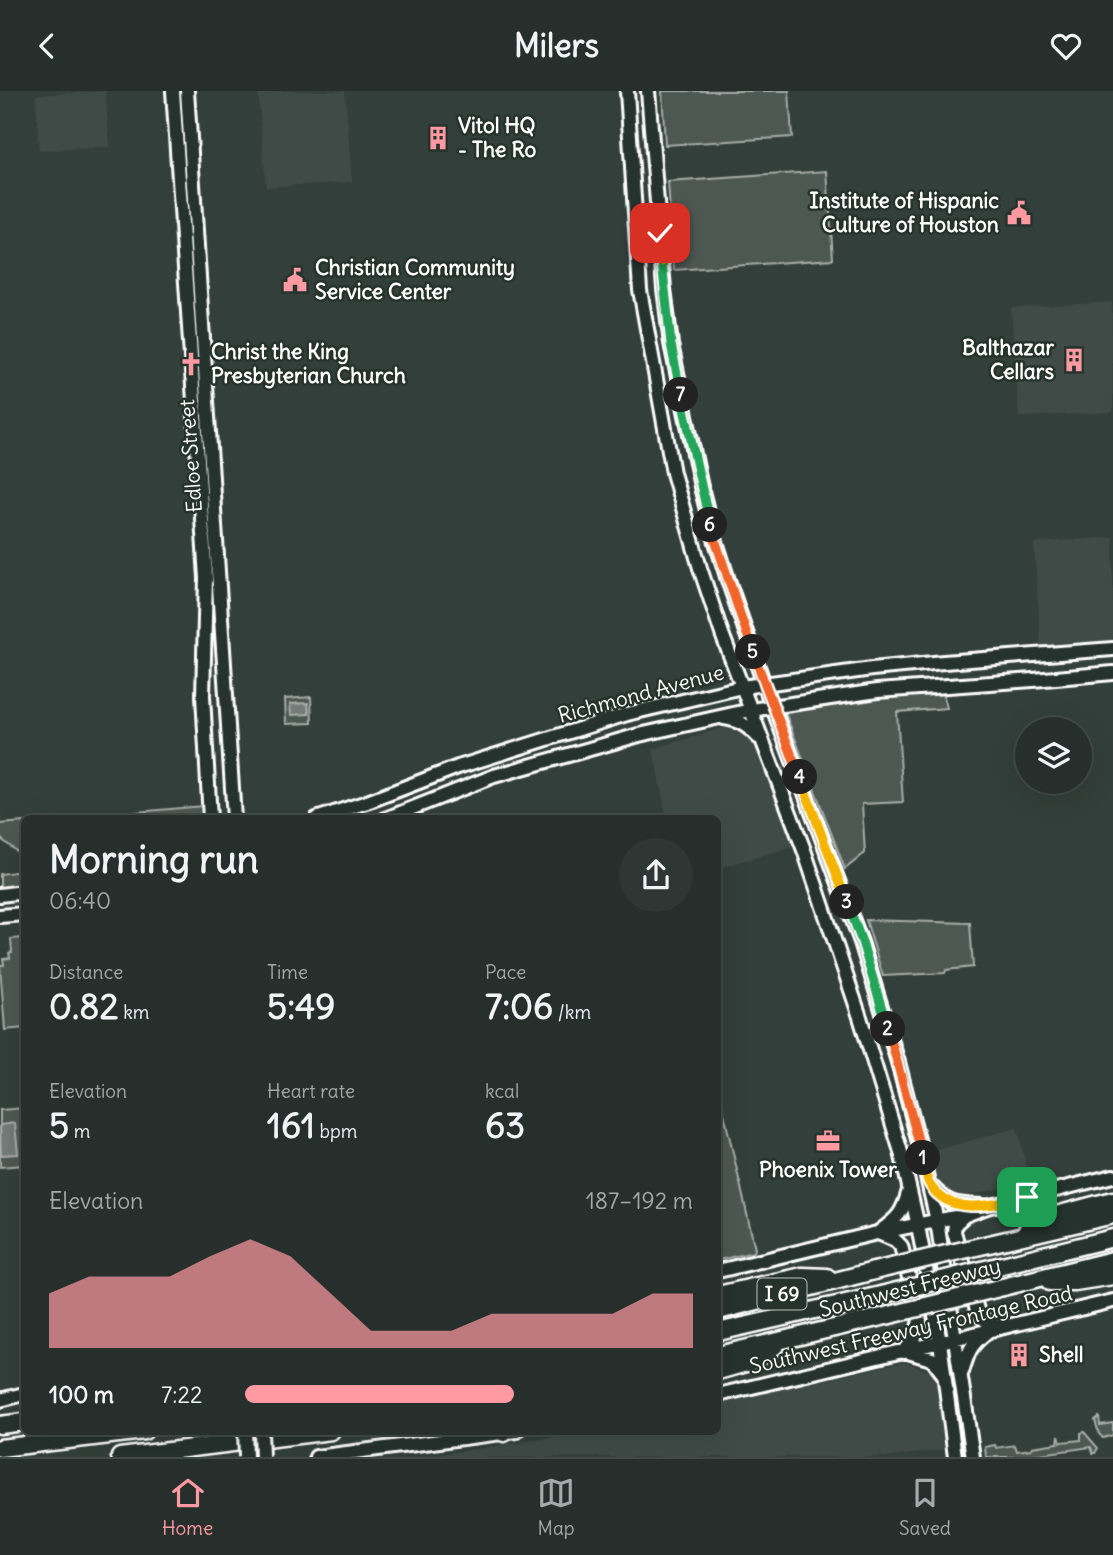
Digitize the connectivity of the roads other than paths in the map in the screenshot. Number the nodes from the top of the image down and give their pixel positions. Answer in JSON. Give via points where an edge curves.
{"nodes":[{"id":1,"x":173,"y":91,"type":"edge"},
{"id":2,"x":187,"y":91,"type":"edge"},
{"id":3,"x":627,"y":91,"type":"edge"},
{"id":4,"x":648,"y":91,"type":"edge"},
{"id":5,"x":655,"y":177,"type":"junction"},
{"id":6,"x":632,"y":178,"type":"junction"},
{"id":7,"x":195,"y":208,"type":"junction"},
{"id":8,"x":181,"y":209,"type":"junction"},
{"id":9,"x":664,"y":289,"type":"junction"},
{"id":10,"x":640,"y":290,"type":"junction"},
{"id":11,"x":205,"y":462,"type":"junction"},
{"id":12,"x":696,"y":554,"type":"junction"},
{"id":13,"x":721,"y":557,"type":"junction"},
{"id":14,"x":701,"y":568,"type":"junction"},
{"id":15,"x":212,"y":578,"type":"junction"},
{"id":16,"x":1113,"y":649,"type":"edge"},
{"id":17,"x":1031,"y":656,"type":"junction"},
{"id":18,"x":1113,"y":673,"type":"edge"},
{"id":19,"x":225,"y":680,"type":"junction"},
{"id":20,"x":1032,"y":680,"type":"junction"},
{"id":21,"x":204,"y":681,"type":"junction"},
{"id":22,"x":764,"y":684,"type":"junction"},
{"id":23,"x":742,"y":687,"type":"junction"},
{"id":24,"x":773,"y":706,"type":"junction"},
{"id":25,"x":751,"y":710,"type":"junction"},
{"id":26,"x":716,"y":718,"type":"junction"},
{"id":27,"x":762,"y":742,"type":"junction"},
{"id":28,"x":489,"y":757,"type":"junction"},
{"id":29,"x":494,"y":776,"type":"junction"},
{"id":30,"x":209,"y":815,"type":"edge"},
{"id":31,"x":234,"y":815,"type":"edge"},
{"id":32,"x":329,"y":815,"type":"edge"},
{"id":33,"x":395,"y":815,"type":"edge"},
{"id":34,"x":21,"y":892,"type":"edge"},
{"id":35,"x":0,"y":895,"type":"edge"},
{"id":36,"x":21,"y":913,"type":"edge"},
{"id":37,"x":0,"y":916,"type":"edge"},
{"id":38,"x":1113,"y":1176,"type":"edge"},
{"id":39,"x":928,"y":1183,"type":"junction"},
{"id":40,"x":909,"y":1187,"type":"junction"},
{"id":41,"x":1113,"y":1200,"type":"edge"},
{"id":42,"x":987,"y":1206,"type":"junction"},
{"id":43,"x":965,"y":1215,"type":"junction"},
{"id":44,"x":1113,"y":1215,"type":"edge"},
{"id":45,"x":937,"y":1221,"type":"junction"},
{"id":46,"x":918,"y":1226,"type":"junction"},
{"id":47,"x":877,"y":1233,"type":"junction"},
{"id":48,"x":1015,"y":1238,"type":"junction"},
{"id":49,"x":1113,"y":1238,"type":"edge"},
{"id":50,"x":1113,"y":1260,"type":"edge"},
{"id":51,"x":721,"y":1270,"type":"edge"},
{"id":52,"x":1113,"y":1276,"type":"edge"},
{"id":53,"x":846,"y":1277,"type":"junction"},
{"id":54,"x":1026,"y":1281,"type":"junction"},
{"id":55,"x":721,"y":1294,"type":"edge"},
{"id":56,"x":1113,"y":1301,"type":"edge"},
{"id":57,"x":721,"y":1310,"type":"edge"},
{"id":58,"x":996,"y":1328,"type":"junction"},
{"id":59,"x":722,"y":1331,"type":"edge"},
{"id":60,"x":956,"y":1339,"type":"junction"},
{"id":61,"x":782,"y":1341,"type":"junction"},
{"id":62,"x":940,"y":1342,"type":"junction"},
{"id":63,"x":904,"y":1352,"type":"junction"},
{"id":64,"x":721,"y":1354,"type":"edge"},
{"id":65,"x":721,"y":1370,"type":"edge"},
{"id":66,"x":944,"y":1375,"type":"junction"},
{"id":67,"x":961,"y":1375,"type":"junction"},
{"id":68,"x":721,"y":1394,"type":"edge"},
{"id":69,"x":21,"y":1396,"type":"edge"},
{"id":70,"x":0,"y":1400,"type":"edge"},
{"id":71,"x":21,"y":1422,"type":"edge"},
{"id":72,"x":0,"y":1425,"type":"edge"},
{"id":73,"x":46,"y":1435,"type":"edge"},
{"id":74,"x":108,"y":1435,"type":"edge"},
{"id":75,"x":244,"y":1435,"type":"edge"},
{"id":76,"x":261,"y":1435,"type":"edge"},
{"id":77,"x":299,"y":1435,"type":"edge"},
{"id":78,"x":486,"y":1435,"type":"edge"},
{"id":79,"x":0,"y":1440,"type":"edge"},
{"id":80,"x":0,"y":1448,"type":"edge"},
{"id":81,"x":120,"y":1457,"type":"edge"},
{"id":82,"x":246,"y":1457,"type":"edge"},
{"id":83,"x":262,"y":1457,"type":"edge"},
{"id":84,"x":316,"y":1457,"type":"edge"},
{"id":85,"x":955,"y":1457,"type":"edge"},
{"id":86,"x":973,"y":1457,"type":"edge"}],
"edges":[{"from":1,"to":8,"type":"main road","name":"Edloe Street"},
{"from":2,"to":7,"type":"main road","name":"Edloe Street"},
{"from":3,"to":6,"type":"main road"},
{"from":4,"to":5,"type":"main road"},
{"from":5,"to":6,"type":"main road"},
{"from":5,"to":9,"type":"main road"},
{"from":6,"to":10,"type":"main road"},
{"from":7,"to":8,"type":"main road"},
{"from":7,"to":11,"type":"main road","name":"Edloe Street"},
{"from":8,"to":11,"type":"main road","name":"Edloe Street"},
{"from":9,"to":10,"type":"main road"},
{"from":9,"to":13,"type":"main road","via":[[684,408]]},
{"from":10,"to":12,"type":"main road","via":[[673,473]]},
{"from":11,"to":15,"type":"main road","name":"Edloe Street"},
{"from":12,"to":13,"type":"main road"},
{"from":12,"to":14,"type":"main road"},
{"from":13,"to":14,"type":"main road"},
{"from":13,"to":22,"type":"main road"},
{"from":14,"to":23,"type":"main road"},
{"from":15,"to":19,"type":"main road","name":"Edloe Street"},
{"from":15,"to":21,"type":"main road","name":"Edloe Street"},
{"from":16,"to":17,"type":"main road","name":"Richmond Avenue"},
{"from":17,"to":20,"type":"main road"},
{"from":17,"to":22,"type":"main road","name":"Richmond Avenue","via":[[944,661]]},
{"from":18,"to":20,"type":"main road","name":"Richmond Avenue"},
{"from":19,"to":21,"type":"main road"},
{"from":19,"to":31,"type":"main road","name":"Edloe Street"},
{"from":20,"to":24,"type":"main road","name":"Richmond Avenue","via":[[877,691]]},
{"from":21,"to":30,"type":"main road","name":"Edloe Street"},
{"from":22,"to":23,"type":"main road","name":"Richmond Avenue"},
{"from":22,"to":24,"type":"main road"},
{"from":23,"to":25,"type":"main road"},
{"from":23,"to":28,"type":"main road","name":"Richmond Avenue","via":[[627,714]]},
{"from":24,"to":25,"type":"main road","name":"Richmond Avenue"},
{"from":24,"to":39,"type":"main road","via":[[862,942]]},
{"from":25,"to":26,"type":"main road","name":"Richmond Avenue"},
{"from":25,"to":27,"type":"main road"},
{"from":26,"to":27,"type":"main road","via":[[745,724]]},
{"from":26,"to":29,"type":"main road","name":"Richmond Avenue"},
{"from":27,"to":40,"type":"main road","via":[[860,1017]]},
{"from":28,"to":29,"type":"main road"},
{"from":28,"to":32,"type":"main road","name":"Richmond Avenue"},
{"from":29,"to":33,"type":"main road","name":"Richmond Avenue"},
{"from":34,"to":35,"type":"main road"},
{"from":36,"to":37,"type":"main road"},
{"from":38,"to":42,"type":"main road"},
{"from":39,"to":42,"type":"main road","via":[[956,1205]]},
{"from":39,"to":45,"type":"main road"},
{"from":40,"to":46,"type":"main road"},
{"from":40,"to":47,"type":"main road","via":[[902,1212]]},
{"from":41,"to":48,"type":"highway","via":[[1049,1217]]},
{"from":42,"to":43,"type":"main road"},
{"from":43,"to":45,"type":"main road"},
{"from":43,"to":58,"type":"main road","via":[[954,1231],[978,1313]]},
{"from":44,"to":48,"type":"highway","name":"Southwest Freeway","number":"I 69"},
{"from":45,"to":46,"type":"main road"},
{"from":45,"to":60,"type":"main road"},
{"from":46,"to":47,"type":"main road"},
{"from":46,"to":62,"type":"main road"},
{"from":47,"to":51,"type":"main road"},
{"from":47,"to":63,"type":"main road","via":[[901,1246],[920,1321]]},
{"from":48,"to":53,"type":"highway","name":"Southwest Freeway","number":"I 69","bridge":true},
{"from":49,"to":59,"type":"highway","bridge":true},
{"from":50,"to":54,"type":"highway","name":"Southwest Freeway","number":"I 69"},
{"from":52,"to":54,"type":"highway","via":[[1075,1282]]},
{"from":53,"to":55,"type":"highway","via":[[802,1276]]},
{"from":53,"to":57,"type":"highway","name":"Southwest Freeway","number":"I 69"},
{"from":54,"to":61,"type":"highway","name":"Southwest Freeway","number":"I 69","bridge":true},
{"from":56,"to":58,"type":"main road","name":"Southwest Freeway Frontage Road"},
{"from":58,"to":60,"type":"main road","name":"Southwest Freeway Frontage Road"},
{"from":58,"to":67,"type":"main road","via":[[975,1341]]},
{"from":60,"to":62,"type":"main road","name":"Southwest Freeway Frontage Road"},
{"from":60,"to":67,"type":"main road"},
{"from":61,"to":64,"type":"highway","name":"Southwest Freeway","number":"I 69"},
{"from":61,"to":65,"type":"highway","via":[[753,1361]]},
{"from":62,"to":63,"type":"main road","name":"Southwest Freeway Frontage Road"},
{"from":62,"to":66,"type":"main road"},
{"from":63,"to":66,"type":"main road","via":[[932,1359]]},
{"from":63,"to":68,"type":"main road","name":"Southwest Freeway Frontage Road"},
{"from":66,"to":85,"type":"main road"},
{"from":67,"to":86,"type":"main road"},
{"from":69,"to":70,"type":"main road"},
{"from":71,"to":72,"type":"highway"},
{"from":73,"to":79,"type":"highway"},
{"from":74,"to":80,"type":"highway"},
{"from":75,"to":82,"type":"main road","bridge":true},
{"from":76,"to":83,"type":"main road","bridge":true},
{"from":77,"to":81,"type":"highway"},
{"from":78,"to":84,"type":"main road"}]}
